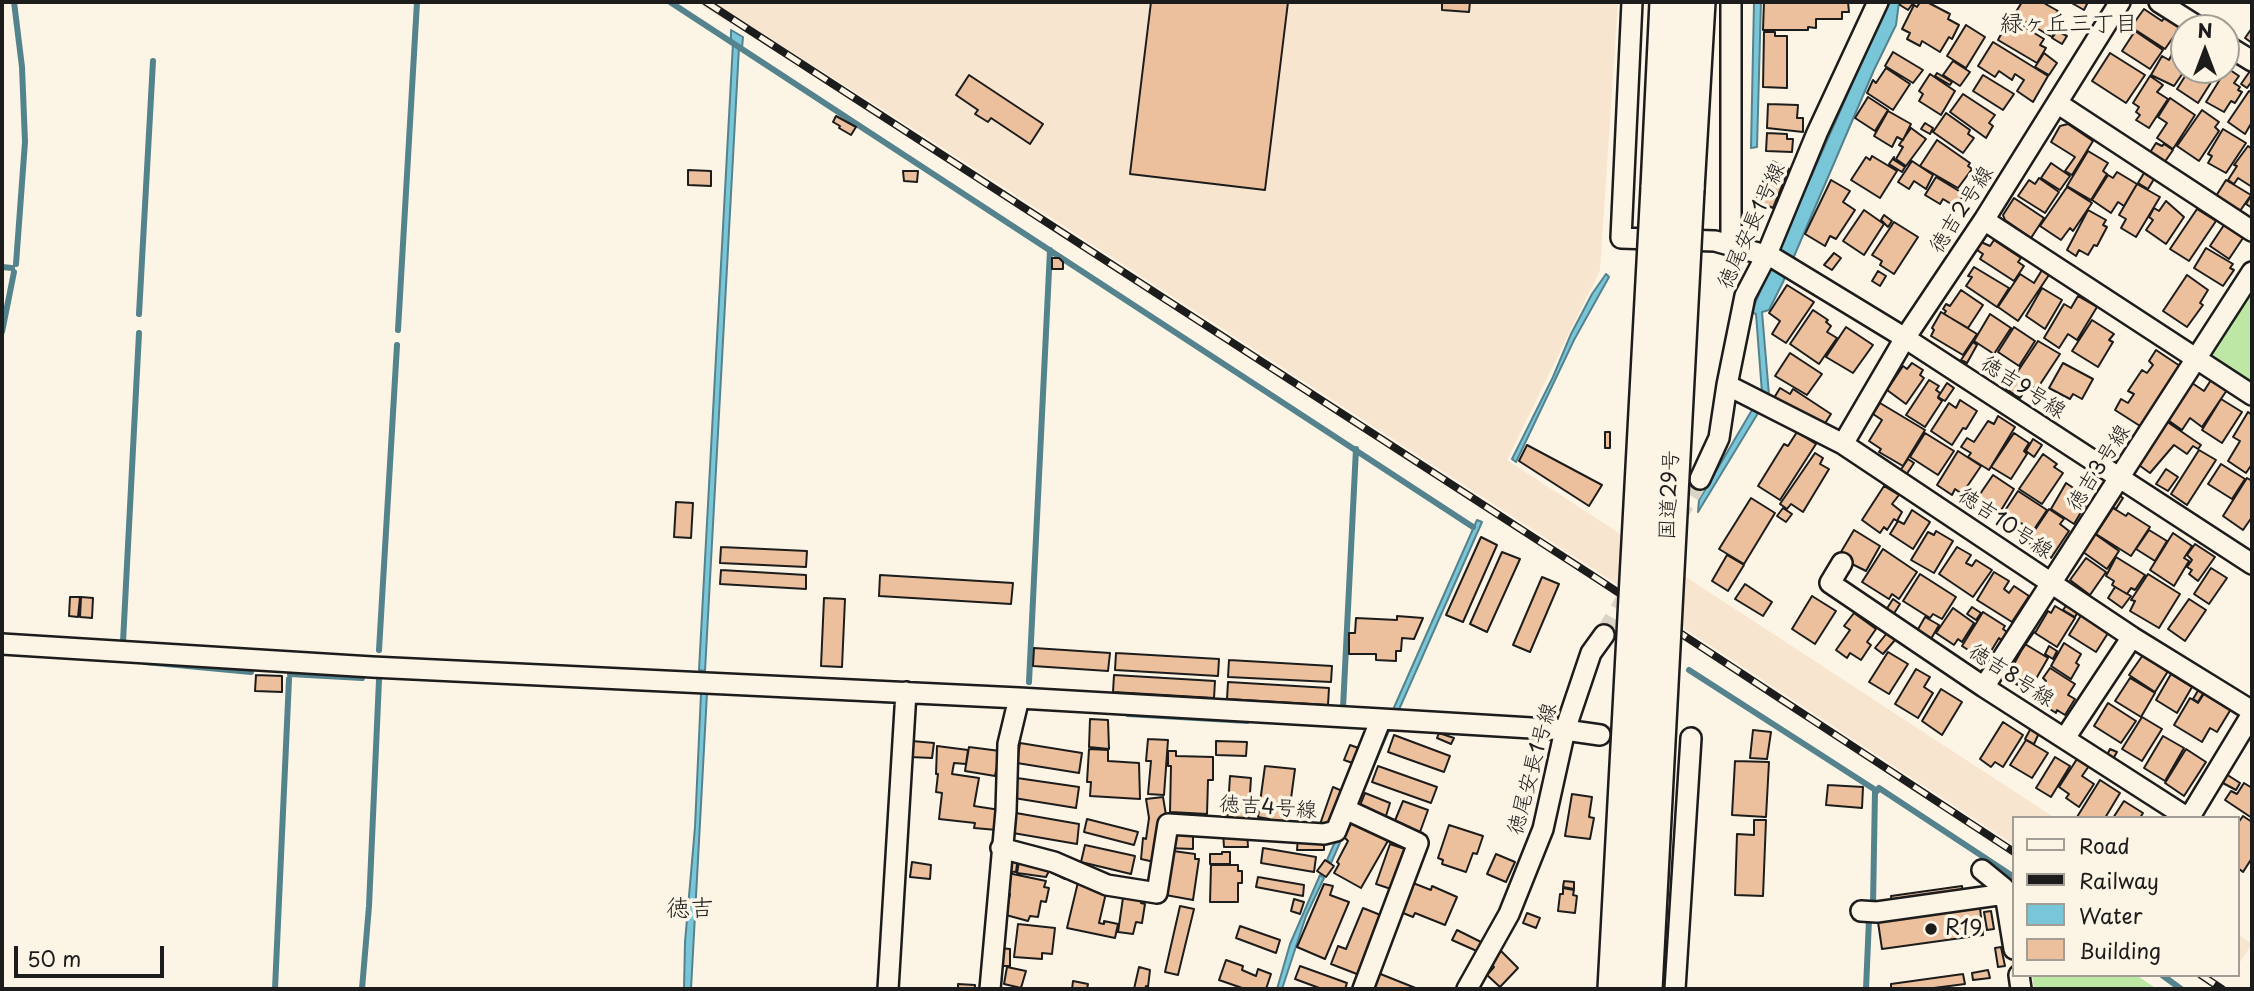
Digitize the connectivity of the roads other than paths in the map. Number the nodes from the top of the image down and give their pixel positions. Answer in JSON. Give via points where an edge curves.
{"nodes":[{"id":1,"x":1632,"y":2,"type":"edge"},
{"id":2,"x":1668,"y":2,"type":"edge"},
{"id":3,"x":1697,"y":2,"type":"edge"},
{"id":4,"x":1731,"y":2,"type":"edge"},
{"id":5,"x":1878,"y":2,"type":"edge"},
{"id":6,"x":2120,"y":2,"type":"edge"},
{"id":7,"x":2159,"y":2,"type":"edge"},
{"id":8,"x":2178,"y":14,"type":"edge"},
{"id":9,"x":2057,"y":103,"type":"junction"},
{"id":10,"x":1672,"y":189,"type":"junction"},
{"id":11,"x":1984,"y":220,"type":"junction"},
{"id":12,"x":2252,"y":232,"type":"edge"},
{"id":13,"x":1731,"y":244,"type":"junction"},
{"id":14,"x":1769,"y":256,"type":"junction"},
{"id":15,"x":2252,"y":272,"type":"edge"},
{"id":16,"x":1905,"y":338,"type":"junction"},
{"id":17,"x":2197,"y":359,"type":"junction"},
{"id":18,"x":1727,"y":385,"type":"junction"},
{"id":19,"x":2252,"y":394,"type":"edge"},
{"id":20,"x":1843,"y":444,"type":"junction"},
{"id":21,"x":2119,"y":477,"type":"junction"},
{"id":22,"x":1700,"y":479,"type":"tunnel mouth"},
{"id":23,"x":1842,"y":563,"type":"dead end"},
{"id":24,"x":2252,"y":564,"type":"edge"},
{"id":25,"x":2052,"y":583,"type":"junction"},
{"id":26,"x":1604,"y":635,"type":"tunnel mouth"},
{"id":27,"x":2132,"y":637,"type":"junction"},
{"id":28,"x":2,"y":644,"type":"edge"},
{"id":29,"x":1984,"y":687,"type":"junction"},
{"id":30,"x":905,"y":692,"type":"junction"},
{"id":31,"x":1018,"y":698,"type":"junction"},
{"id":32,"x":2252,"y":713,"type":"edge"},
{"id":33,"x":1381,"y":719,"type":"junction"},
{"id":34,"x":1565,"y":730,"type":"junction"},
{"id":35,"x":1600,"y":735,"type":"tunnel mouth"},
{"id":36,"x":1691,"y":738,"type":"dead end"},
{"id":37,"x":2065,"y":738,"type":"junction"},
{"id":38,"x":1345,"y":809,"type":"junction"},
{"id":39,"x":2186,"y":816,"type":"edge"},
{"id":40,"x":2190,"y":816,"type":"edge"},
{"id":41,"x":1001,"y":848,"type":"junction"},
{"id":42,"x":1982,"y":870,"type":"dead end"},
{"id":43,"x":2005,"y":894,"type":"junction"},
{"id":44,"x":1861,"y":911,"type":"dead end"},
{"id":45,"x":2012,"y":937,"type":"edge"},
{"id":46,"x":888,"y":989,"type":"edge"},
{"id":47,"x":990,"y":989,"type":"edge"},
{"id":48,"x":1363,"y":989,"type":"edge"},
{"id":49,"x":1467,"y":989,"type":"edge"},
{"id":50,"x":1616,"y":989,"type":"edge"},
{"id":51,"x":1644,"y":989,"type":"edge"},
{"id":52,"x":1675,"y":989,"type":"edge"}],
"edges":[{"from":1,"to":13,"type":"street","name":"徳吉9号線","via":[[1621,238]]},
{"from":2,"to":10,"type":"highway","name":"国道29号"},
{"from":3,"to":10,"type":"highway","name":"国道29号"},
{"from":4,"to":13,"type":"street"},
{"from":5,"to":14,"type":"street","name":"徳尾安長1号線","via":[[1817,132]]},
{"from":6,"to":9,"type":"street","name":"徳吉2号線"},
{"from":7,"to":8,"type":"street"},
{"from":9,"to":11,"type":"street","name":"徳吉2号線"},
{"from":9,"to":12,"type":"street"},
{"from":10,"to":50,"type":"highway","name":"国道29号","bridge":true},
{"from":10,"to":51,"type":"highway","name":"国道29号","bridge":true},
{"from":11,"to":16,"type":"street","name":"徳吉2号線"},
{"from":11,"to":17,"type":"street"},
{"from":13,"to":14,"type":"street","name":"徳吉9号線"},
{"from":14,"to":16,"type":"street","name":"徳吉9号線"},
{"from":14,"to":18,"type":"street","name":"徳尾安長1号線","via":[[1745,296]]},
{"from":15,"to":17,"type":"street","name":"徳吉3号線"},
{"from":16,"to":20,"type":"street","name":"徳吉2号線"},
{"from":16,"to":21,"type":"street","name":"徳吉9号線"},
{"from":17,"to":19,"type":"street"},
{"from":17,"to":21,"type":"street","name":"徳吉3号線"},
{"from":18,"to":20,"type":"street","name":"徳吉10号線"},
{"from":18,"to":22,"type":"street","name":"徳尾安長1号線","via":[[1719,438]]},
{"from":20,"to":25,"type":"street","name":"徳吉10号線"},
{"from":21,"to":24,"type":"street","name":"徳吉9号線"},
{"from":21,"to":25,"type":"street","name":"徳吉3号線"},
{"from":23,"to":29,"type":"street","name":"徳吉8号線","via":[[1830,583]]},
{"from":25,"to":27,"type":"street","name":"徳吉10号線"},
{"from":25,"to":29,"type":"street","name":"徳吉3号線"},
{"from":26,"to":34,"type":"street","name":"徳尾安長1号線","via":[[1591,653]]},
{"from":27,"to":32,"type":"street","name":"徳吉10号線"},
{"from":27,"to":37,"type":"street"},
{"from":28,"to":30,"type":"street"},
{"from":29,"to":37,"type":"street","name":"徳吉8号線"},
{"from":30,"to":31,"type":"street"},
{"from":30,"to":46,"type":"street"},
{"from":31,"to":33,"type":"street"},
{"from":31,"to":41,"type":"street","via":[[1009,744]]},
{"from":32,"to":40,"type":"street","name":"徳吉8号線"},
{"from":33,"to":34,"type":"street"},
{"from":33,"to":38,"type":"street","name":"徳吉4号線"},
{"from":34,"to":35,"type":"street"},
{"from":34,"to":49,"type":"street","name":"徳尾安長1号線","via":[[1543,829],[1509,914]]},
{"from":36,"to":52,"type":"street"},
{"from":37,"to":39,"type":"street","name":"徳吉8号線"},
{"from":38,"to":41,"type":"street","name":"徳吉4号線","via":[[1336,831],[1324,834],[1168,824],[1157,893],[1107,885],[1054,862]]},
{"from":38,"to":48,"type":"street","via":[[1418,844]]},
{"from":41,"to":47,"type":"street"},
{"from":42,"to":43,"type":"street"},
{"from":43,"to":44,"type":"street"},
{"from":43,"to":45,"type":"street"}]}
